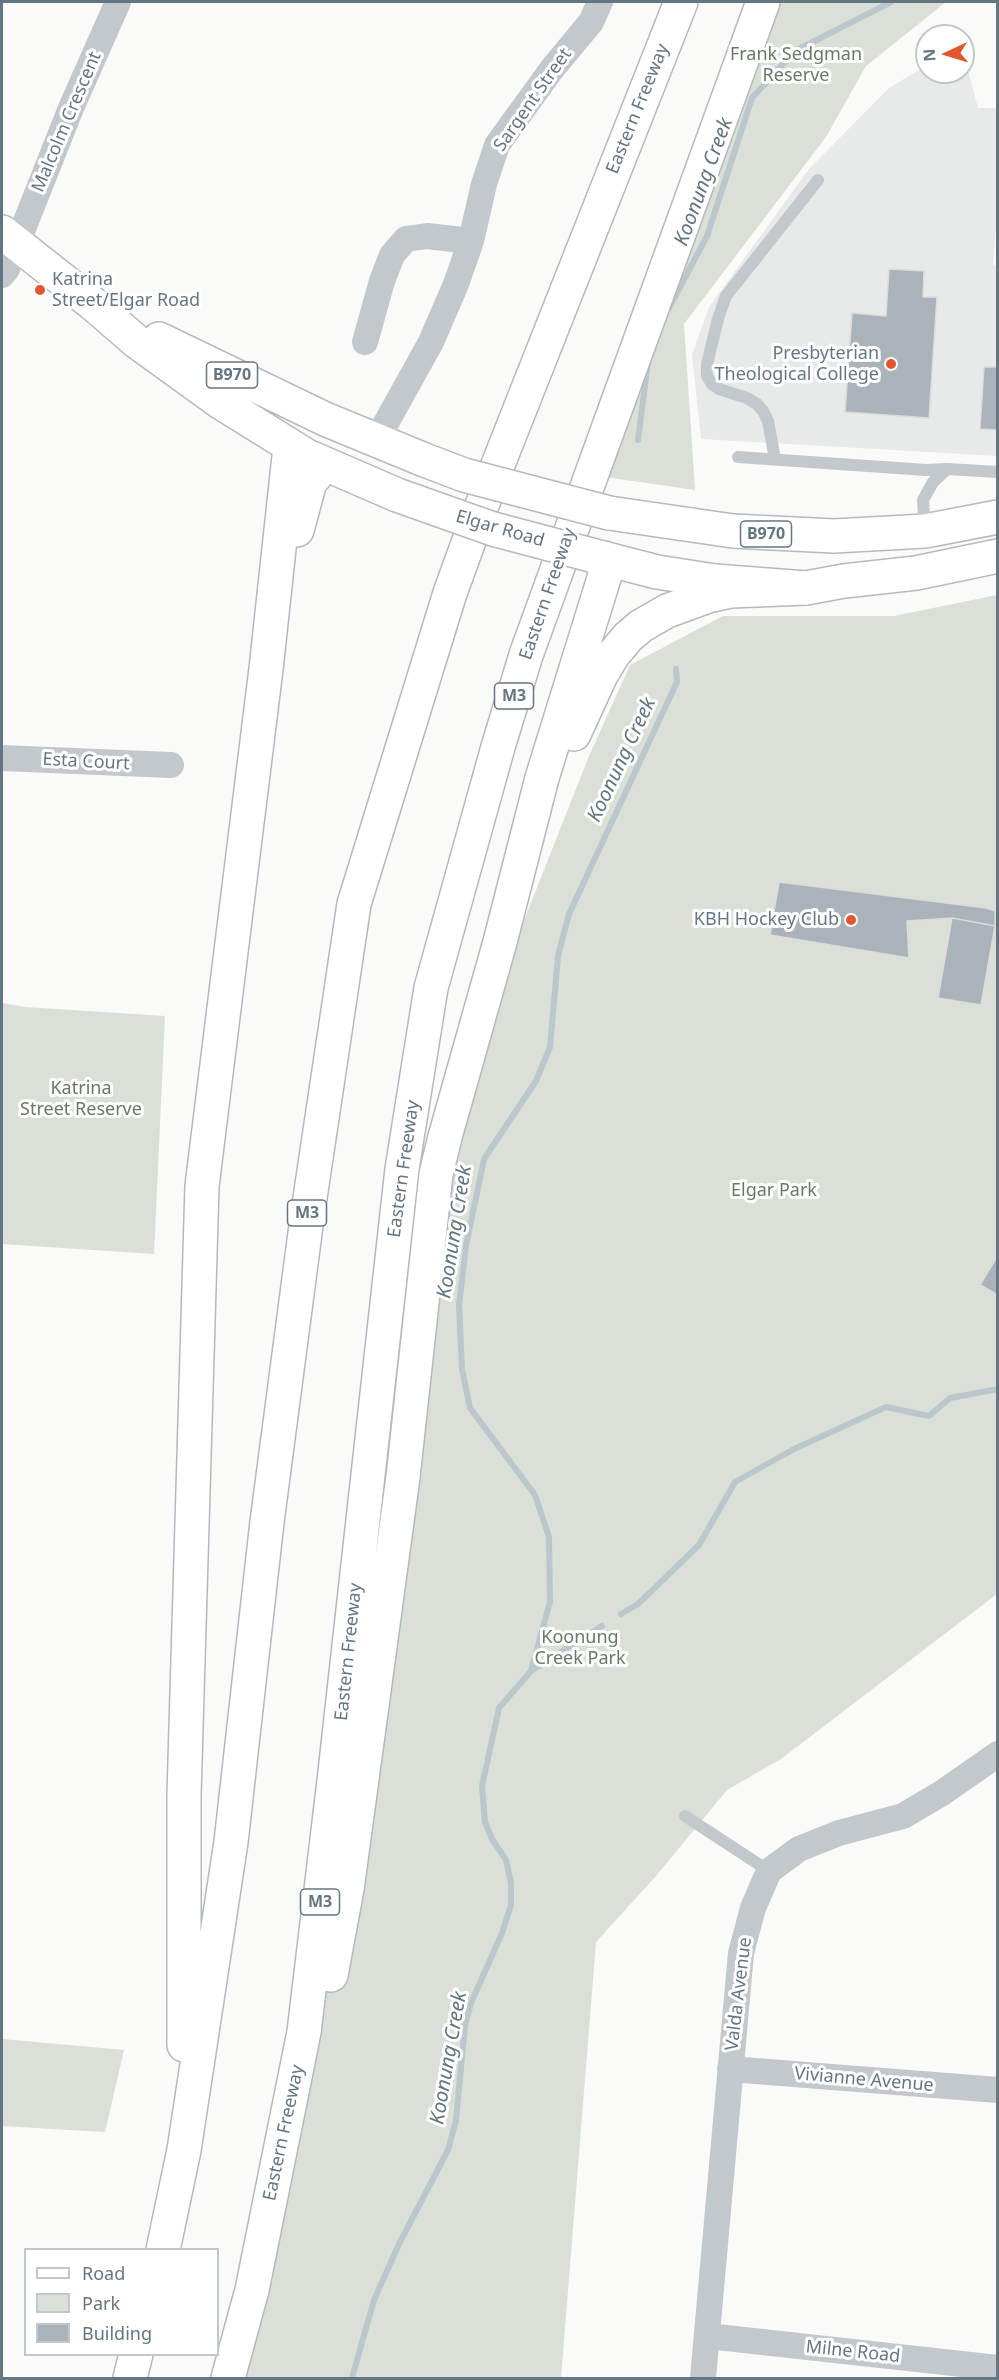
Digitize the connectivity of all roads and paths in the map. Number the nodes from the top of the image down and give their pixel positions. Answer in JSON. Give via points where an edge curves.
{"nodes":[{"id":1,"x":118,"y":2,"type":"edge"},
{"id":2,"x":600,"y":2,"type":"edge"},
{"id":3,"x":681,"y":2,"type":"edge"},
{"id":4,"x":763,"y":2,"type":"edge"},
{"id":5,"x":818,"y":180,"type":"dead end"},
{"id":6,"x":9,"y":238,"type":"edge"},
{"id":7,"x":471,"y":241,"type":"junction"},
{"id":8,"x":2,"y":275,"type":"edge"},
{"id":9,"x":92,"y":303,"type":"junction"},
{"id":10,"x":365,"y":342,"type":"dead end"},
{"id":11,"x":376,"y":441,"type":"junction"},
{"id":12,"x":290,"y":447,"type":"junction"},
{"id":13,"x":738,"y":457,"type":"dead end"},
{"id":14,"x":775,"y":459,"type":"junction"},
{"id":15,"x":325,"y":465,"type":"junction"},
{"id":16,"x":947,"y":469,"type":"junction"},
{"id":17,"x":998,"y":471,"type":"edge"},
{"id":18,"x":998,"y":517,"type":"edge"},
{"id":19,"x":925,"y":531,"type":"junction"},
{"id":20,"x":998,"y":540,"type":"edge"},
{"id":21,"x":599,"y":541,"type":"junction"},
{"id":22,"x":998,"y":556,"type":"edge"},
{"id":23,"x":806,"y":588,"type":"junction"},
{"id":24,"x":266,"y":669,"type":"junction"},
{"id":25,"x":2,"y":758,"type":"edge"},
{"id":26,"x":171,"y":765,"type":"dead end"},
{"id":27,"x":530,"y":830,"type":"junction"},
{"id":28,"x":998,"y":1754,"type":"edge"},
{"id":29,"x":685,"y":1816,"type":"dead end"},
{"id":30,"x":770,"y":1871,"type":"junction"},
{"id":31,"x":730,"y":2069,"type":"junction"},
{"id":32,"x":998,"y":2090,"type":"edge"},
{"id":33,"x":184,"y":2150,"type":"junction"},
{"id":34,"x":163,"y":2248,"type":"edge"},
{"id":35,"x":708,"y":2336,"type":"junction"},
{"id":36,"x":136,"y":2356,"type":"edge"},
{"id":37,"x":998,"y":2368,"type":"edge"},
{"id":38,"x":130,"y":2379,"type":"edge"},
{"id":39,"x":228,"y":2379,"type":"edge"},
{"id":40,"x":235,"y":2379,"type":"edge"},
{"id":41,"x":703,"y":2379,"type":"edge"}],
"edges":[{"from":1,"to":6,"type":"street","name":"Malcolm Crescent"},
{"from":2,"to":7,"type":"street","name":"Sargent Street","via":[[591,22],[497,145]]},
{"from":3,"to":33,"type":"main road","name":"Eastern Freeway","number":"M3","via":[[454,582],[354,904],[267,1522],[231,1842]]},
{"from":4,"to":39,"type":"main road","name":"Eastern Freeway","number":"M3","via":[[526,655],[431,988],[402,1169],[304,2032],[252,2290]]},
{"from":5,"to":14,"type":"lane","via":[[726,296],[707,364],[712,384],[747,398],[764,411]]},
{"from":6,"to":8,"type":"street","name":"Malcolm Crescent","via":[[7,269]]},
{"from":6,"to":9,"type":"main road","name":"Elgar Road","number":"B970"},
{"from":7,"to":10,"type":"street","via":[[427,236],[406,239],[392,255]]},
{"from":7,"to":11,"type":"street","name":"Sargent Street","via":[[431,342]]},
{"from":9,"to":11,"type":"main road","name":"Elgar Road","number":"B970","via":[[206,362]]},
{"from":9,"to":12,"type":"main road","name":"Elgar Road","number":"B970","via":[[168,366]]},
{"from":11,"to":15,"type":"main road"},
{"from":11,"to":21,"type":"main road","name":"Elgar Road","number":"B970","bridge":true,"via":[[464,475],[547,499]]},
{"from":12,"to":15,"type":"main road","name":"Elgar Road","number":"B970"},
{"from":12,"to":24,"type":"main road"},
{"from":13,"to":14,"type":"lane"},
{"from":14,"to":16,"type":"lane"},
{"from":15,"to":21,"type":"main road","name":"Elgar Road","number":"B970","bridge":true,"via":[[493,528]]},
{"from":15,"to":24,"type":"main road","via":[[310,482],[305,496]]},
{"from":16,"to":17,"type":"lane"},
{"from":16,"to":19,"type":"lane","via":[[922,500]]},
{"from":18,"to":19,"type":"main road","name":"Elgar Road","number":"B970"},
{"from":19,"to":20,"type":"main road","via":[[942,546]]},
{"from":19,"to":21,"type":"main road","name":"Elgar Road","number":"B970","via":[[781,535],[687,526]]},
{"from":21,"to":23,"type":"main road","name":"Elgar Road","number":"B970","via":[[657,572]]},
{"from":21,"to":27,"type":"main road","via":[[605,575],[542,778]]},
{"from":22,"to":23,"type":"main road","name":"Elgar Road","number":"B970","via":[[916,573]]},
{"from":23,"to":27,"type":"main road","via":[[731,591],[708,596],[667,611],[627,637],[601,675]]},
{"from":24,"to":33,"type":"main road","via":[[202,1186],[184,1795]]},
{"from":25,"to":26,"type":"street","name":"Esta Court"},
{"from":27,"to":40,"type":"main road","via":[[436,1174],[403,1477],[347,1889],[300,2146],[258,2310]]},
{"from":28,"to":30,"type":"street","name":"Valda Avenue","via":[[903,1816],[839,1833],[799,1849]]},
{"from":29,"to":30,"type":"lane"},
{"from":30,"to":31,"type":"street","name":"Valda Avenue","via":[[753,1908],[741,1953]]},
{"from":31,"to":32,"type":"street","name":"Vivianne Avenue"},
{"from":31,"to":35,"type":"street","name":"Valda Avenue"},
{"from":33,"to":34,"type":"main road","name":"Eastern Freeway","number":"M3"},
{"from":35,"to":37,"type":"street","name":"Milne Road"},
{"from":35,"to":41,"type":"street","name":"Valda Avenue"},
{"from":36,"to":38,"type":"main road"}]}
